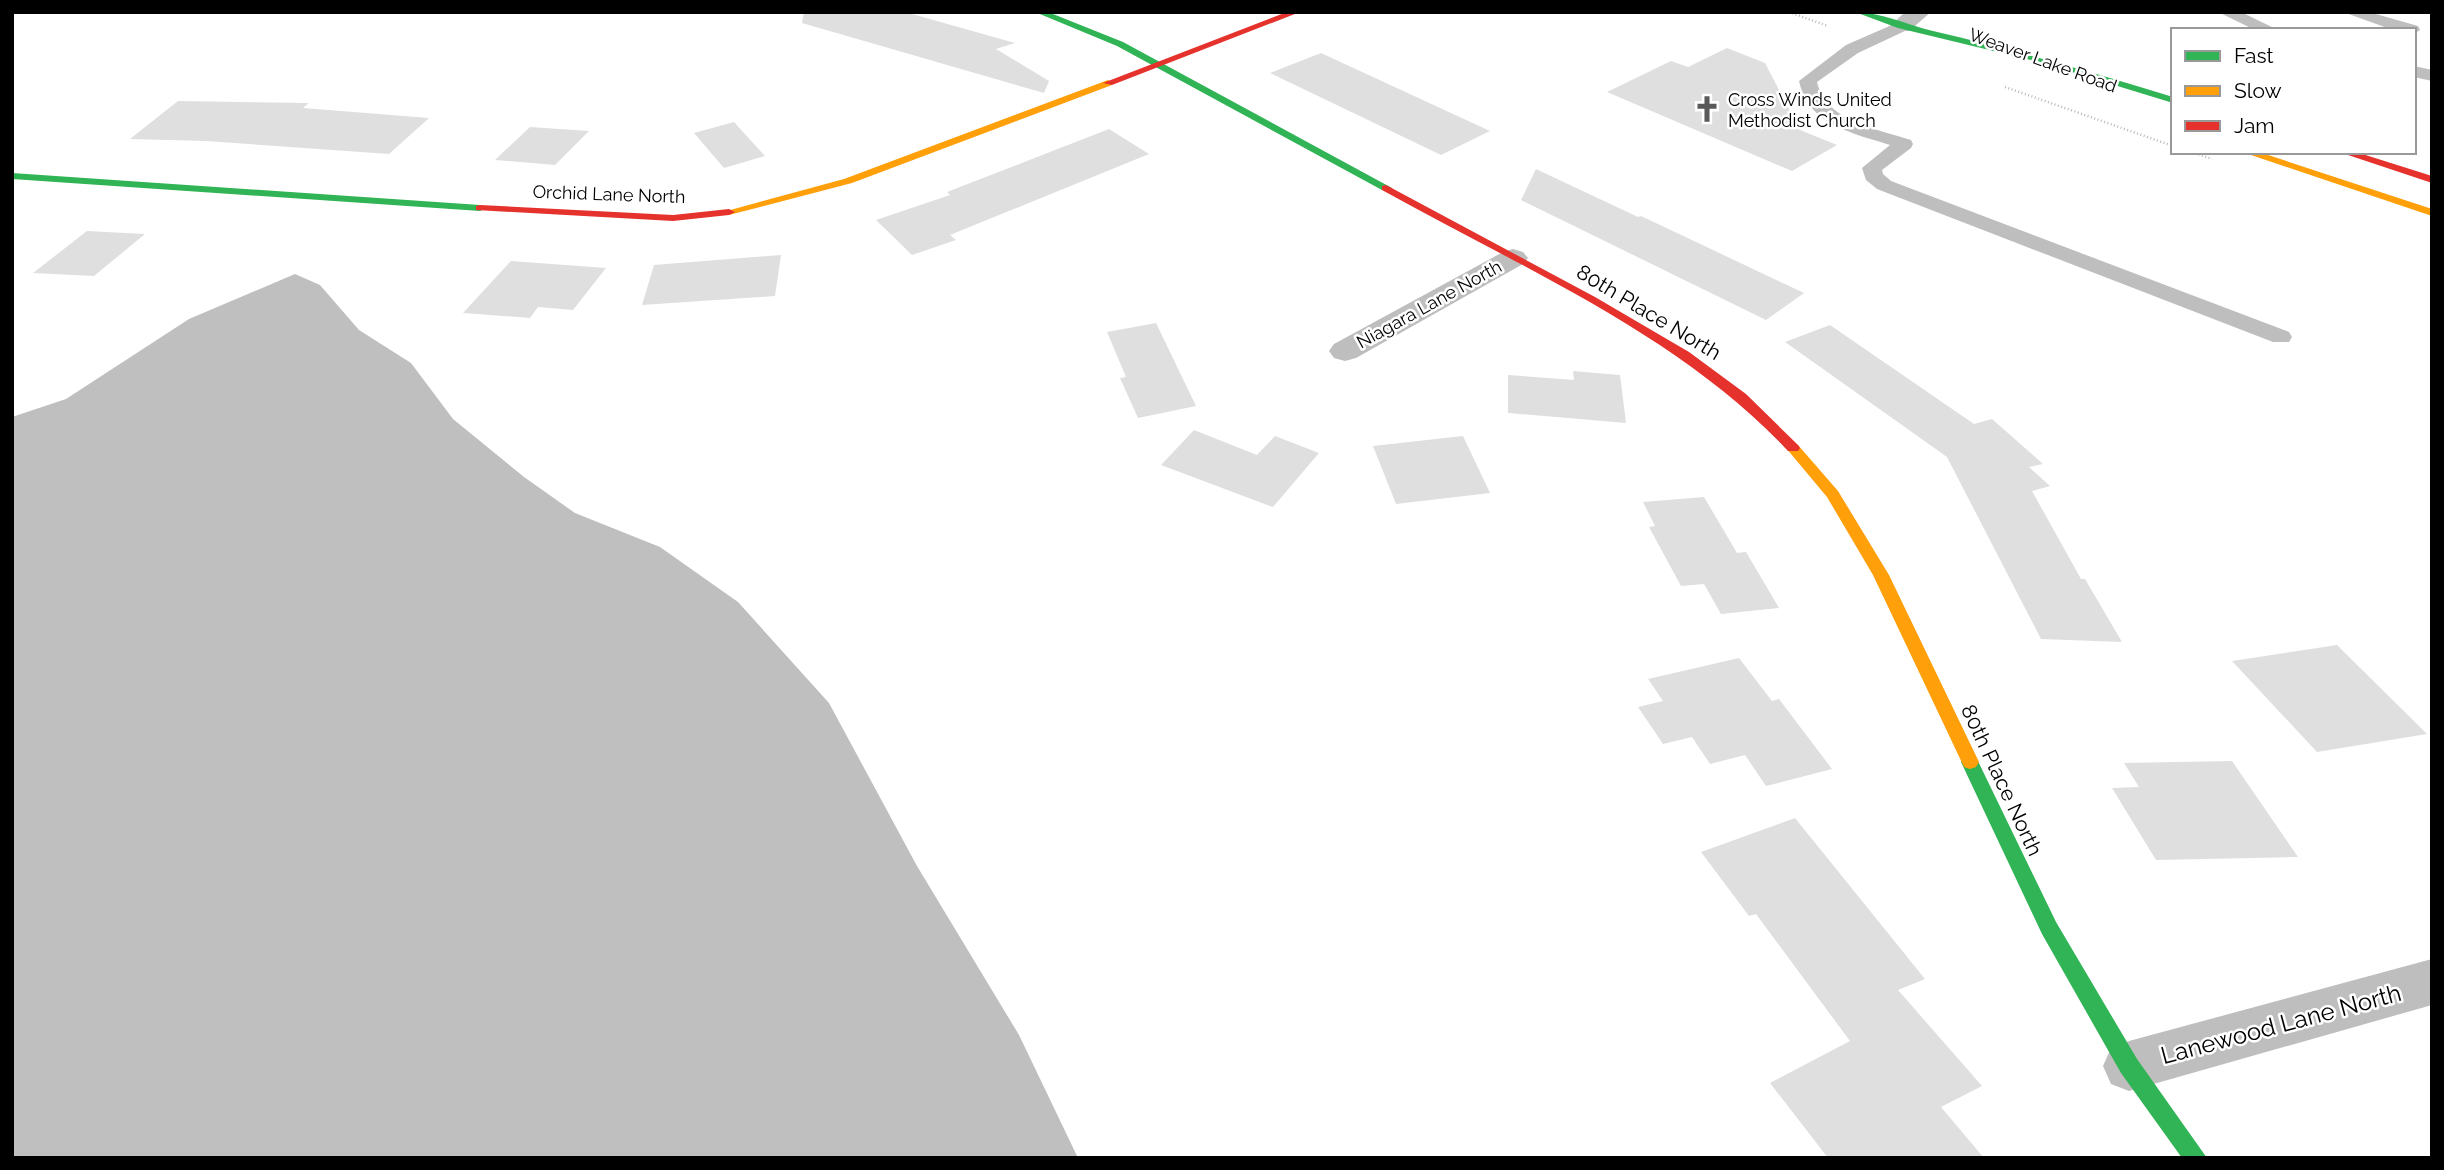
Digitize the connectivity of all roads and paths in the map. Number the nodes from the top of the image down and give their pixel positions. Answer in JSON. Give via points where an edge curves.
{"nodes":[{"id":1,"x":1039,"y":12,"type":"edge"},
{"id":2,"x":1296,"y":12,"type":"edge"},
{"id":3,"x":1859,"y":12,"type":"edge"},
{"id":4,"x":1920,"y":12,"type":"edge"},
{"id":5,"x":2226,"y":12,"type":"edge"},
{"id":6,"x":2351,"y":12,"type":"edge"},
{"id":7,"x":1901,"y":26,"type":"junction"},
{"id":8,"x":2265,"y":28,"type":"edge"},
{"id":9,"x":2406,"y":28,"type":"edge"},
{"id":10,"x":1157,"y":65,"type":"junction"},
{"id":11,"x":2002,"y":67,"type":"dead end"},
{"id":12,"x":2171,"y":99,"type":"edge"},
{"id":13,"x":2253,"y":154,"type":"edge"},
{"id":14,"x":2350,"y":154,"type":"edge"},
{"id":15,"x":2401,"y":154,"type":"edge"},
{"id":16,"x":2432,"y":167,"type":"edge"},
{"id":17,"x":12,"y":176,"type":"edge"},
{"id":18,"x":2432,"y":180,"type":"edge"},
{"id":19,"x":2432,"y":213,"type":"edge"},
{"id":20,"x":1513,"y":258,"type":"junction"},
{"id":21,"x":2281,"y":337,"type":"dead end"},
{"id":22,"x":1346,"y":351,"type":"dead end"},
{"id":23,"x":2432,"y":982,"type":"edge"},
{"id":24,"x":2129,"y":1066,"type":"junction"},
{"id":25,"x":2196,"y":1158,"type":"edge"}],
"edges":[{"from":1,"to":10,"type":"street","name":"80th Place North","via":[[1079,26]]},
{"from":2,"to":10,"type":"street","name":"Orchid Lane North"},
{"from":3,"to":7,"type":"street","name":"Weaver Lake Road"},
{"from":4,"to":7,"type":"street"},
{"from":5,"to":8,"type":"lane"},
{"from":6,"to":9,"type":"lane"},
{"from":7,"to":11,"type":"street","name":"Weaver Lake Road"},
{"from":7,"to":12,"type":"street","name":"Weaver Lake Road","via":[[2042,60]]},
{"from":7,"to":21,"type":"lane","via":[[1867,39],[1808,81],[1808,94],[1837,120],[1905,144],[1872,168],[1873,176],[1884,185]]},
{"from":10,"to":17,"type":"street","name":"Orchid Lane North","via":[[848,181],[776,202],[696,215],[615,217]]},
{"from":10,"to":20,"type":"street","name":"80th Place North"},
{"from":13,"to":19,"type":"street"},
{"from":14,"to":18,"type":"street"},
{"from":15,"to":16,"type":"street"},
{"from":20,"to":22,"type":"street","name":"Niagara Lane North"},
{"from":20,"to":24,"type":"street","name":"80th Place North","via":[[1700,363],[1774,425],[1833,494],[1881,575],[2049,928]]},
{"from":23,"to":24,"type":"street","name":"Lanewood Lane North"},
{"from":24,"to":25,"type":"street","name":"80th Place North"}]}
